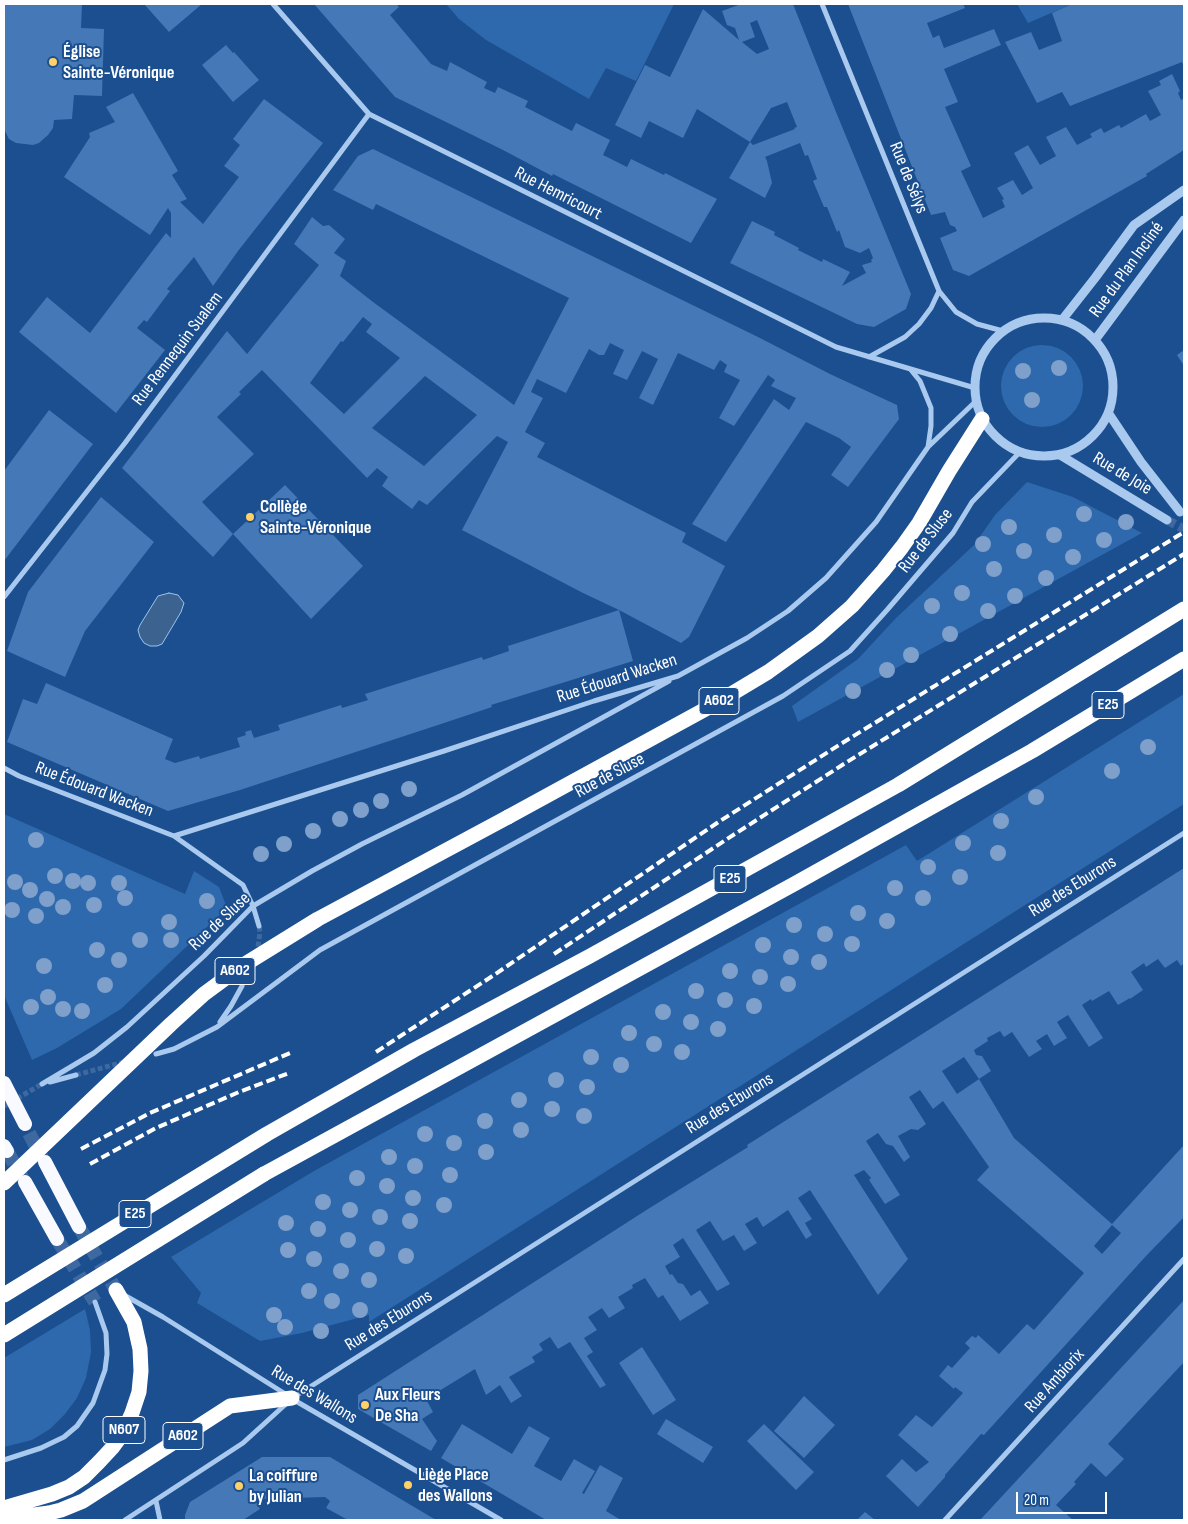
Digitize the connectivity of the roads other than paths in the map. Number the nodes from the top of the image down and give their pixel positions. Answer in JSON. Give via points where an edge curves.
{"nodes":[{"id":1,"x":273,"y":4,"type":"edge"},
{"id":2,"x":822,"y":4,"type":"edge"},
{"id":3,"x":369,"y":114,"type":"junction"},
{"id":4,"x":1184,"y":190,"type":"edge"},
{"id":5,"x":1184,"y":220,"type":"edge"},
{"id":6,"x":939,"y":291,"type":"junction"},
{"id":7,"x":1062,"y":320,"type":"junction"},
{"id":8,"x":1003,"y":331,"type":"junction"},
{"id":9,"x":1095,"y":340,"type":"junction"},
{"id":10,"x":868,"y":358,"type":"junction"},
{"id":11,"x":910,"y":370,"type":"junction"},
{"id":12,"x":975,"y":388,"type":"junction"},
{"id":13,"x":976,"y":401,"type":"junction"},
{"id":14,"x":1109,"y":414,"type":"junction"},
{"id":15,"x":982,"y":420,"type":"junction"},
{"id":16,"x":928,"y":448,"type":"junction"},
{"id":17,"x":1019,"y":453,"type":"junction"},
{"id":18,"x":1060,"y":455,"type":"junction"},
{"id":19,"x":1180,"y":512,"type":"dead end"},
{"id":20,"x":1167,"y":520,"type":"tunnel mouth"},
{"id":21,"x":4,"y":597,"type":"edge"},
{"id":22,"x":1184,"y":609,"type":"edge"},
{"id":23,"x":1184,"y":659,"type":"edge"},
{"id":24,"x":678,"y":676,"type":"junction"},
{"id":25,"x":4,"y":768,"type":"edge"},
{"id":26,"x":1184,"y":833,"type":"edge"},
{"id":27,"x":174,"y":836,"type":"junction"},
{"id":28,"x":253,"y":906,"type":"junction"},
{"id":29,"x":259,"y":926,"type":"tunnel mouth"},
{"id":30,"x":242,"y":986,"type":"tunnel mouth"},
{"id":31,"x":217,"y":1027,"type":"junction"},
{"id":32,"x":156,"y":1054,"type":"dead end"},
{"id":33,"x":76,"y":1074,"type":"tunnel mouth"},
{"id":34,"x":4,"y":1083,"type":"edge"},
{"id":35,"x":27,"y":1128,"type":"tunnel mouth"},
{"id":36,"x":45,"y":1162,"type":"tunnel mouth"},
{"id":37,"x":25,"y":1182,"type":"tunnel mouth"},
{"id":38,"x":4,"y":1183,"type":"edge"},
{"id":39,"x":79,"y":1227,"type":"tunnel mouth"},
{"id":40,"x":57,"y":1239,"type":"tunnel mouth"},
{"id":41,"x":1184,"y":1259,"type":"edge"},
{"id":42,"x":116,"y":1290,"type":"joint"},
{"id":43,"x":4,"y":1295,"type":"edge"},
{"id":44,"x":95,"y":1302,"type":"tunnel mouth"},
{"id":45,"x":4,"y":1335,"type":"edge"},
{"id":46,"x":292,"y":1398,"type":"junction"},
{"id":47,"x":4,"y":1460,"type":"edge"},
{"id":48,"x":156,"y":1501,"type":"junction"},
{"id":49,"x":4,"y":1508,"type":"edge"},
{"id":50,"x":4,"y":1520,"type":"edge"},
{"id":51,"x":125,"y":1520,"type":"edge"},
{"id":52,"x":160,"y":1520,"type":"edge"},
{"id":53,"x":501,"y":1520,"type":"edge"},
{"id":54,"x":945,"y":1520,"type":"edge"}],
"edges":[{"from":1,"to":3,"type":"street","name":"Rue Hemricourt"},
{"from":2,"to":6,"type":"street","name":"Rue de Sélys"},
{"from":3,"to":10,"type":"street","name":"Rue Hemricourt","via":[[836,347]]},
{"from":3,"to":21,"type":"street","name":"Rue Rennequin Sualem","via":[[131,436]]},
{"from":4,"to":7,"type":"street","name":"Rue du Plan Incliné","via":[[1134,225]]},
{"from":5,"to":9,"type":"street","name":"Rue du Plan Incliné"},
{"from":6,"to":8,"type":"street","name":"Rue de Sélys","via":[[956,312],[977,324]]},
{"from":6,"to":10,"type":"street","via":[[920,324],[905,337]]},
{"from":7,"to":8,"type":"street","name":"Rue du Plan Incliné","via":[[1038,318],[1019,322]]},
{"from":7,"to":9,"type":"street","name":"Rue du Plan Incliné","via":[[1079,327]]},
{"from":8,"to":12,"type":"street","name":"Rue du Plan Incliné","via":[[985,350],[977,369]]},
{"from":9,"to":14,"type":"street","name":"Rue du Plan Incliné","via":[[1106,355],[1113,375]]},
{"from":10,"to":11,"type":"street","name":"Rue Hemricourt"},
{"from":11,"to":12,"type":"street","name":"Rue Hemricourt"},
{"from":11,"to":16,"type":"street","via":[[920,381],[931,408]]},
{"from":12,"to":13,"type":"street","name":"Rue du Plan Incliné"},
{"from":13,"to":15,"type":"street","name":"Rue du Plan Incliné"},
{"from":13,"to":16,"type":"street","name":"Rue Édouard Wacken"},
{"from":14,"to":18,"type":"street","name":"Rue du Plan Incliné","via":[[1097,433],[1082,446]]},
{"from":14,"to":19,"type":"street","name":"Rue de Joie"},
{"from":15,"to":17,"type":"street","name":"Rue du Plan Incliné","via":[[998,440]]},
{"from":15,"to":38,"type":"highway","number":"A602","bridge":true,"via":[[902,547],[852,606],[818,636],[768,672],[713,705],[318,919],[242,966],[171,1024]]},
{"from":16,"to":24,"type":"street","name":"Rue Édouard Wacken","via":[[876,522],[826,578],[788,611]]},
{"from":17,"to":18,"type":"street","name":"Rue du Plan Incliné","via":[[1039,457]]},
{"from":17,"to":31,"type":"street","name":"Rue de Sluse","via":[[972,502],[953,533],[850,651],[774,701],[320,950]]},
{"from":18,"to":20,"type":"street","name":"Rue de Joie"},
{"from":22,"to":43,"type":"highway","number":"E25","bridge":true,"via":[[898,786],[396,1060],[267,1134]]},
{"from":23,"to":45,"type":"highway","number":"E25","bridge":true,"via":[[1032,751],[264,1174]]},
{"from":24,"to":27,"type":"street","name":"Rue Édouard Wacken"},
{"from":24,"to":28,"type":"street","name":"Rue de Sluse","via":[[462,795],[312,871]]},
{"from":25,"to":27,"type":"street","name":"Rue Édouard Wacken"},
{"from":26,"to":46,"type":"street","name":"Rue des Eburons"},
{"from":27,"to":28,"type":"street","name":"Rue Édouard Wacken","via":[[243,885]]},
{"from":28,"to":29,"type":"street","name":"Rue Édouard Wacken"},
{"from":28,"to":33,"type":"street","name":"Rue de Sluse","via":[[127,1027],[94,1053],[42,1084]]},
{"from":30,"to":31,"type":"street"},
{"from":31,"to":32,"type":"street","name":"Rue de Sluse","via":[[174,1049]]},
{"from":34,"to":35,"type":"highway","bridge":true},
{"from":36,"to":39,"type":"highway"},
{"from":37,"to":40,"type":"highway"},
{"from":41,"to":54,"type":"street","name":"Rue Ambiorix"},
{"from":42,"to":46,"type":"street","name":"Rue des Wallons"},
{"from":42,"to":49,"type":"highway","number":"N607","via":[[134,1322],[140,1349],[139,1392],[123,1433],[84,1477],[69,1487]]},
{"from":44,"to":47,"type":"street","via":[[106,1333],[107,1354],[106,1370],[93,1404],[64,1437]]},
{"from":46,"to":48,"type":"street","name":"Rue des Eburons","via":[[243,1443]]},
{"from":46,"to":50,"type":"highway","number":"A602","via":[[230,1406],[83,1500],[61,1510]]},
{"from":46,"to":53,"type":"street","name":"Rue des Wallons"},
{"from":48,"to":51,"type":"street","name":"Rue des Eburons"},
{"from":48,"to":52,"type":"street"}]}
